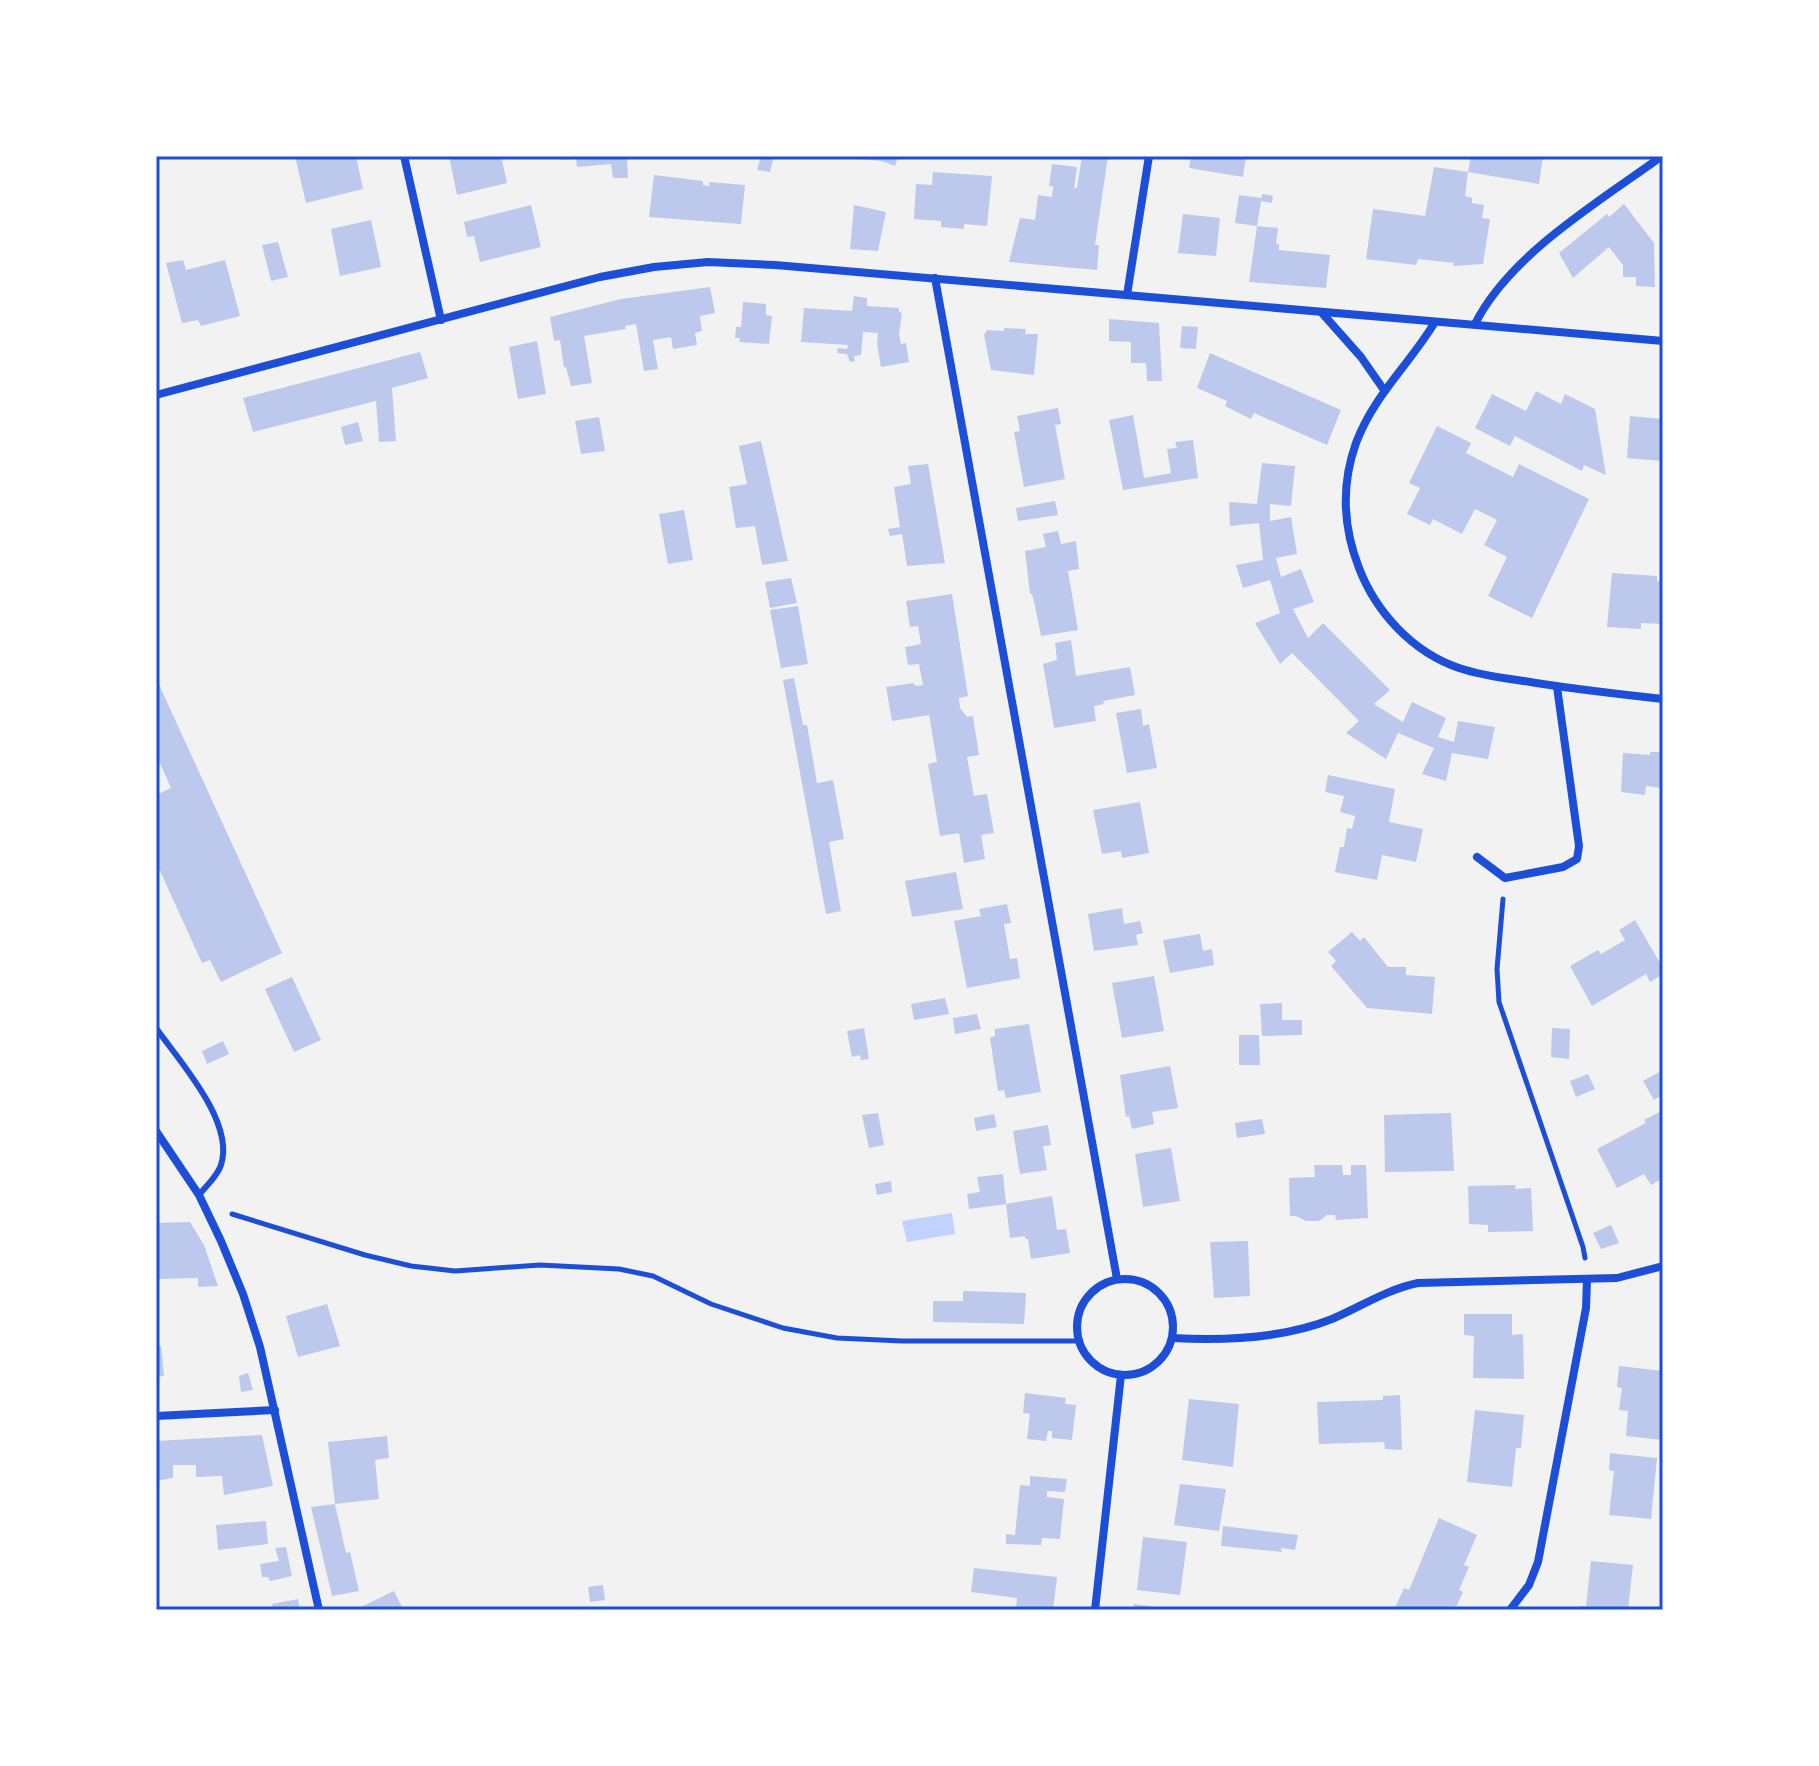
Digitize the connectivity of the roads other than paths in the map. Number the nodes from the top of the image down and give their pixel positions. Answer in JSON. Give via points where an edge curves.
{"nodes":[{"id":1,"x":404,"y":156,"type":"edge"},
{"id":2,"x":1149,"y":156,"type":"edge"},
{"id":3,"x":1662,"y":156,"type":"edge"},
{"id":4,"x":935,"y":278,"type":"junction"},
{"id":5,"x":1127,"y":295,"type":"junction"},
{"id":6,"x":1321,"y":312,"type":"junction"},
{"id":7,"x":441,"y":320,"type":"junction"},
{"id":8,"x":1435,"y":322,"type":"junction"},
{"id":9,"x":1475,"y":324,"type":"junction"},
{"id":10,"x":1663,"y":341,"type":"edge"},
{"id":11,"x":1384,"y":390,"type":"junction"},
{"id":12,"x":156,"y":395,"type":"edge"},
{"id":13,"x":1557,"y":687,"type":"junction"},
{"id":14,"x":1663,"y":699,"type":"edge"},
{"id":15,"x":1477,"y":857,"type":"dead end"},
{"id":16,"x":156,"y":1028,"type":"edge"},
{"id":17,"x":156,"y":1131,"type":"edge"},
{"id":18,"x":199,"y":1195,"type":"junction"},
{"id":19,"x":1663,"y":1266,"type":"edge"},
{"id":20,"x":1117,"y":1279,"type":"junction"},
{"id":21,"x":1587,"y":1279,"type":"junction"},
{"id":22,"x":1172,"y":1338,"type":"junction"},
{"id":23,"x":1121,"y":1375,"type":"junction"},
{"id":24,"x":275,"y":1410,"type":"junction"},
{"id":25,"x":156,"y":1416,"type":"edge"},
{"id":26,"x":319,"y":1610,"type":"edge"},
{"id":27,"x":1095,"y":1610,"type":"edge"},
{"id":28,"x":1510,"y":1610,"type":"edge"}],
"edges":[{"from":1,"to":7,"type":"street"},
{"from":2,"to":5,"type":"street"},
{"from":3,"to":9,"type":"street","via":[[1534,251],[1488,299]]},
{"from":4,"to":5,"type":"street"},
{"from":4,"to":7,"type":"street","via":[[708,262],[600,277]]},
{"from":4,"to":20,"type":"street"},
{"from":5,"to":6,"type":"street"},
{"from":6,"to":8,"type":"street"},
{"from":6,"to":11,"type":"street"},
{"from":7,"to":12,"type":"street"},
{"from":8,"to":9,"type":"street"},
{"from":8,"to":11,"type":"street"},
{"from":9,"to":10,"type":"street"},
{"from":11,"to":13,"type":"street","via":[[1356,443],[1345,496],[1352,549],[1366,587],[1402,633],[1425,651],[1458,668]]},
{"from":13,"to":14,"type":"street"},
{"from":13,"to":15,"type":"street","via":[[1578,854],[1570,864],[1505,878]]},
{"from":16,"to":18,"type":"lane","via":[[214,1112],[223,1136],[219,1170]]},
{"from":17,"to":18,"type":"street"},
{"from":18,"to":24,"type":"street","via":[[243,1294]]},
{"from":19,"to":21,"type":"street","via":[[1617,1278]]},
{"from":20,"to":22,"type":"street","via":[[1145,1283],[1161,1294],[1173,1319]]},
{"from":20,"to":23,"type":"street","via":[[1084,1301],[1076,1325],[1091,1362]]},
{"from":21,"to":22,"type":"street","via":[[1418,1283],[1302,1328],[1215,1340]]},
{"from":21,"to":28,"type":"street","via":[[1538,1562]]},
{"from":22,"to":23,"type":"street","via":[[1153,1366]]},
{"from":23,"to":27,"type":"street"},
{"from":24,"to":25,"type":"street"},
{"from":24,"to":26,"type":"street"}]}
